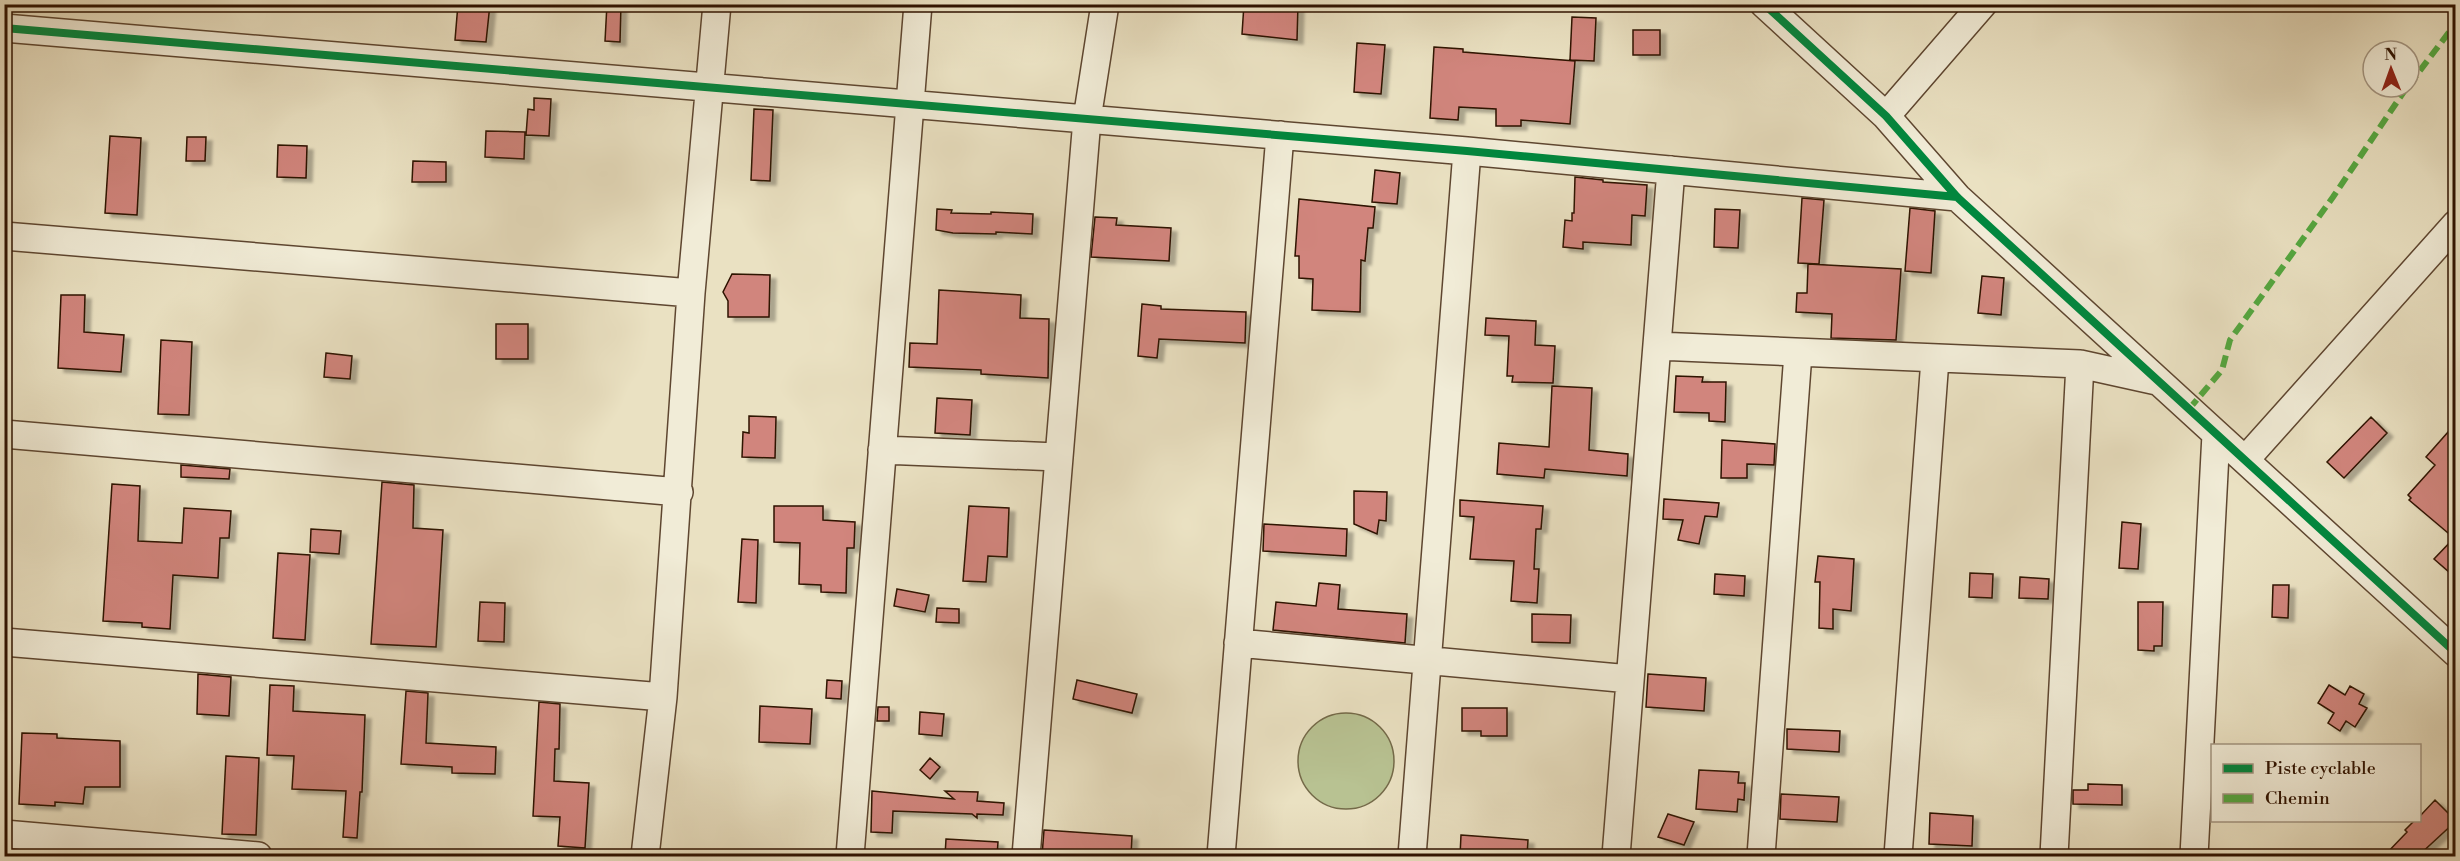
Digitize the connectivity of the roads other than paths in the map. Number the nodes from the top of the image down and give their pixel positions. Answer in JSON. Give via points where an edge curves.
{"nodes":[{"id":1,"x":717,"y":4,"type":"edge"},
{"id":2,"x":918,"y":4,"type":"edge"},
{"id":3,"x":1105,"y":4,"type":"edge"},
{"id":4,"x":1983,"y":4,"type":"edge"},
{"id":5,"x":1764,"y":5,"type":"edge"},
{"id":6,"x":4,"y":28,"type":"edge"},
{"id":7,"x":710,"y":87,"type":"junction"},
{"id":8,"x":910,"y":104,"type":"junction"},
{"id":9,"x":1886,"y":116,"type":"junction"},
{"id":10,"x":1087,"y":119,"type":"junction"},
{"id":11,"x":1280,"y":135,"type":"junction"},
{"id":12,"x":1467,"y":151,"type":"junction"},
{"id":13,"x":1671,"y":170,"type":"junction"},
{"id":14,"x":1957,"y":196,"type":"junction"},
{"id":15,"x":2456,"y":224,"type":"edge"},
{"id":16,"x":4,"y":236,"type":"edge"},
{"id":17,"x":691,"y":293,"type":"junction"},
{"id":18,"x":1657,"y":346,"type":"junction"},
{"id":19,"x":1798,"y":353,"type":"junction"},
{"id":20,"x":1935,"y":359,"type":"junction"},
{"id":21,"x":2080,"y":364,"type":"junction"},
{"id":22,"x":2159,"y":381,"type":"junction"},
{"id":23,"x":4,"y":434,"type":"edge"},
{"id":24,"x":2216,"y":434,"type":"junction"},
{"id":25,"x":882,"y":450,"type":"junction"},
{"id":26,"x":1058,"y":457,"type":"junction"},
{"id":27,"x":2245,"y":460,"type":"junction"},
{"id":28,"x":679,"y":492,"type":"junction"},
{"id":29,"x":4,"y":642,"type":"edge"},
{"id":30,"x":1238,"y":642,"type":"junction"},
{"id":31,"x":2456,"y":653,"type":"edge"},
{"id":32,"x":1428,"y":660,"type":"junction"},
{"id":33,"x":1630,"y":679,"type":"junction"},
{"id":34,"x":663,"y":697,"type":"junction"},
{"id":35,"x":4,"y":834,"type":"edge"},
{"id":36,"x":258,"y":856,"type":"edge"},
{"id":37,"x":645,"y":856,"type":"edge"},
{"id":38,"x":850,"y":856,"type":"edge"},
{"id":39,"x":1026,"y":856,"type":"edge"},
{"id":40,"x":1221,"y":856,"type":"edge"},
{"id":41,"x":1412,"y":856,"type":"edge"},
{"id":42,"x":1616,"y":856,"type":"edge"},
{"id":43,"x":1761,"y":856,"type":"edge"},
{"id":44,"x":1898,"y":856,"type":"edge"},
{"id":45,"x":2054,"y":856,"type":"edge"},
{"id":46,"x":2194,"y":856,"type":"edge"}],
"edges":[{"from":1,"to":7,"type":"street"},
{"from":2,"to":8,"type":"street"},
{"from":3,"to":10,"type":"street"},
{"from":4,"to":9,"type":"street"},
{"from":5,"to":9,"type":"street"},
{"from":6,"to":7,"type":"street"},
{"from":7,"to":8,"type":"street"},
{"from":7,"to":17,"type":"street"},
{"from":8,"to":10,"type":"street"},
{"from":8,"to":25,"type":"street"},
{"from":9,"to":14,"type":"street"},
{"from":10,"to":11,"type":"street"},
{"from":10,"to":26,"type":"street"},
{"from":11,"to":12,"type":"street"},
{"from":11,"to":30,"type":"street"},
{"from":12,"to":13,"type":"street"},
{"from":12,"to":32,"type":"street"},
{"from":13,"to":14,"type":"street"},
{"from":13,"to":18,"type":"street"},
{"from":14,"to":22,"type":"street"},
{"from":15,"to":27,"type":"street"},
{"from":16,"to":17,"type":"street"},
{"from":17,"to":28,"type":"street"},
{"from":18,"to":19,"type":"street"},
{"from":18,"to":33,"type":"street"},
{"from":19,"to":20,"type":"street"},
{"from":19,"to":43,"type":"street"},
{"from":20,"to":21,"type":"street"},
{"from":20,"to":44,"type":"street"},
{"from":21,"to":22,"type":"street"},
{"from":21,"to":45,"type":"street"},
{"from":22,"to":24,"type":"street"},
{"from":23,"to":28,"type":"street"},
{"from":24,"to":27,"type":"street"},
{"from":24,"to":46,"type":"street"},
{"from":25,"to":26,"type":"street"},
{"from":25,"to":38,"type":"street"},
{"from":26,"to":39,"type":"street"},
{"from":27,"to":31,"type":"street"},
{"from":28,"to":34,"type":"street"},
{"from":29,"to":34,"type":"street"},
{"from":30,"to":32,"type":"street"},
{"from":30,"to":40,"type":"street"},
{"from":32,"to":33,"type":"street"},
{"from":32,"to":41,"type":"street"},
{"from":33,"to":42,"type":"street"},
{"from":34,"to":37,"type":"street"},
{"from":35,"to":36,"type":"street"}]}
